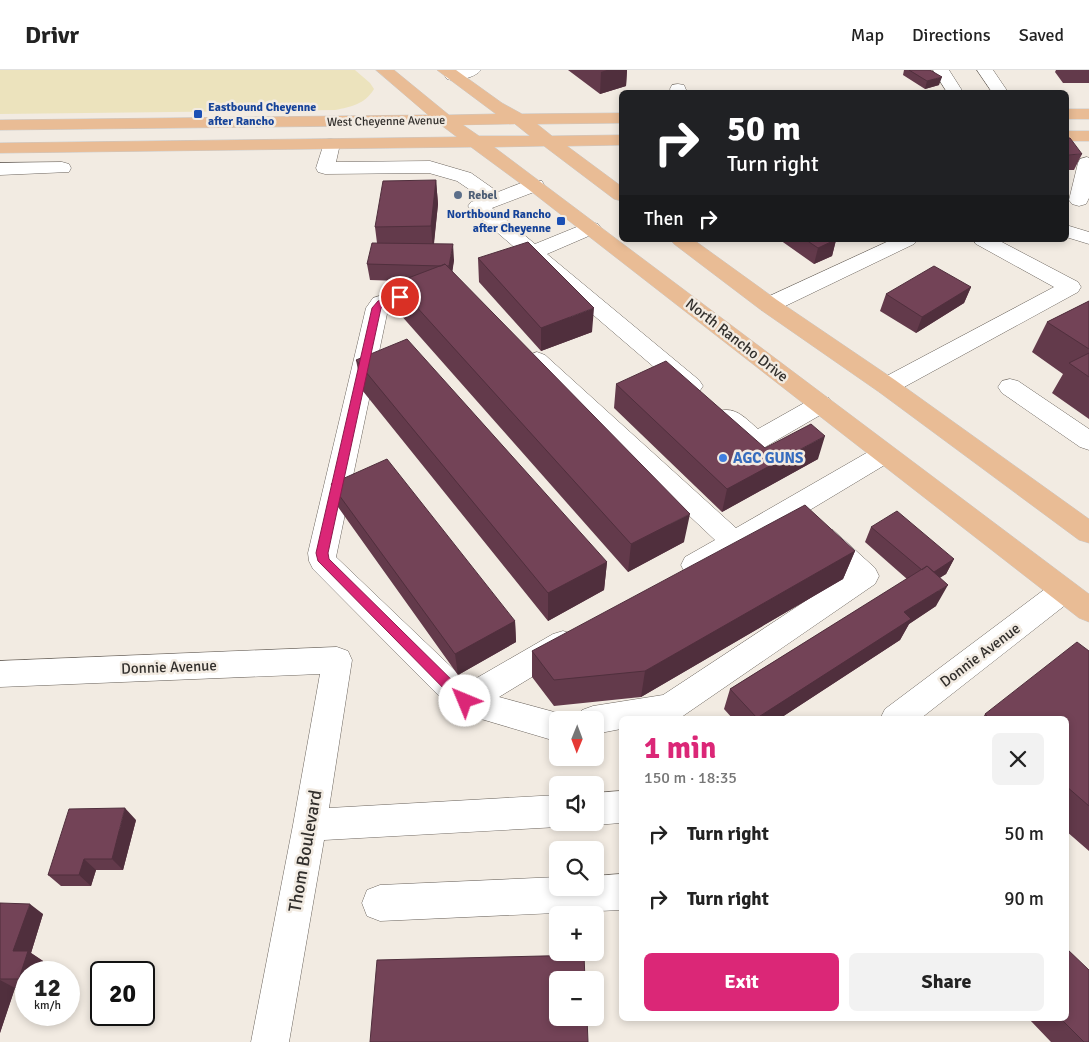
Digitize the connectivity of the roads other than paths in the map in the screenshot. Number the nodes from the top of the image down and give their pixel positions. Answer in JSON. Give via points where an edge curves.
{"nodes":[{"id":1,"x":473,"y":70,"type":"edge"},
{"id":2,"x":935,"y":70,"type":"edge"},
{"id":3,"x":941,"y":70,"type":"edge"},
{"id":4,"x":985,"y":70,"type":"edge"},
{"id":5,"x":449,"y":73,"type":"edge"},
{"id":6,"x":390,"y":75,"type":"edge"},
{"id":7,"x":954,"y":90,"type":"edge"},
{"id":8,"x":999,"y":90,"type":"edge"},
{"id":9,"x":1069,"y":114,"type":"edge"},
{"id":10,"x":1089,"y":114,"type":"edge"},
{"id":11,"x":619,"y":118,"type":"edge"},
{"id":12,"x":445,"y":120,"type":"junction"},
{"id":13,"x":520,"y":120,"type":"junction"},
{"id":14,"x":345,"y":122,"type":"junction"},
{"id":15,"x":0,"y":125,"type":"edge"},
{"id":16,"x":1069,"y":136,"type":"edge"},
{"id":17,"x":1089,"y":136,"type":"edge"},
{"id":18,"x":549,"y":141,"type":"junction"},
{"id":19,"x":476,"y":142,"type":"junction"},
{"id":20,"x":331,"y":144,"type":"junction"},
{"id":21,"x":0,"y":148,"type":"edge"},
{"id":22,"x":614,"y":160,"type":"edge"},
{"id":23,"x":1082,"y":163,"type":"edge"},
{"id":24,"x":62,"y":168,"type":"dead end"},
{"id":25,"x":0,"y":169,"type":"edge"},
{"id":26,"x":535,"y":184,"type":"junction"},
{"id":27,"x":619,"y":185,"type":"edge"},
{"id":28,"x":496,"y":199,"type":"junction"},
{"id":29,"x":1078,"y":202,"type":"edge"},
{"id":30,"x":591,"y":228,"type":"junction"},
{"id":31,"x":1069,"y":232,"type":"edge"},
{"id":32,"x":1089,"y":238,"type":"edge"},
{"id":33,"x":684,"y":242,"type":"edge"},
{"id":34,"x":903,"y":242,"type":"edge"},
{"id":35,"x":987,"y":242,"type":"edge"},
{"id":36,"x":533,"y":252,"type":"junction"},
{"id":37,"x":456,"y":285,"type":"edge"},
{"id":38,"x":1079,"y":287,"type":"edge"},
{"id":39,"x":769,"y":305,"type":"junction"},
{"id":40,"x":522,"y":346,"type":"edge"},
{"id":41,"x":887,"y":386,"type":"junction"},
{"id":42,"x":1010,"y":387,"type":"dead end"},
{"id":43,"x":820,"y":404,"type":"junction"},
{"id":44,"x":1089,"y":441,"type":"edge"},
{"id":45,"x":884,"y":454,"type":"junction"},
{"id":46,"x":792,"y":509,"type":"junction"},
{"id":47,"x":1089,"y":533,"type":"edge"},
{"id":48,"x":734,"y":542,"type":"junction"},
{"id":49,"x":675,"y":577,"type":"edge"},
{"id":50,"x":1063,"y":590,"type":"junction"},
{"id":51,"x":1089,"y":610,"type":"edge"},
{"id":52,"x":583,"y":632,"type":"edge"},
{"id":53,"x":337,"y":660,"type":"joint"},
{"id":54,"x":0,"y":674,"type":"edge"},
{"id":55,"x":465,"y":701,"type":"junction"},
{"id":56,"x":900,"y":716,"type":"edge"},
{"id":57,"x":604,"y":718,"type":"edge"},
{"id":58,"x":549,"y":725,"type":"edge"},
{"id":59,"x":619,"y":808,"type":"edge"},
{"id":60,"x":604,"y":809,"type":"edge"},
{"id":61,"x":549,"y":811,"type":"edge"},
{"id":62,"x":310,"y":824,"type":"junction"},
{"id":63,"x":619,"y":892,"type":"edge"},
{"id":64,"x":380,"y":902,"type":"dead end"},
{"id":65,"x":270,"y":1042,"type":"edge"}],
"edges":[{"from":1,"to":5,"type":"street"},
{"from":2,"to":3,"type":"street"},
{"from":3,"to":7,"type":"street"},
{"from":4,"to":8,"type":"street"},
{"from":5,"to":13,"type":"main road"},
{"from":6,"to":12,"type":"main road","name":"North Rancho Drive"},
{"from":6,"to":14,"type":"main road","via":[[393,94],[387,101],[361,118]]},
{"from":9,"to":10,"type":"main road"},
{"from":11,"to":13,"type":"main road","name":"West Cheyenne Avenue"},
{"from":12,"to":13,"type":"main road","name":"West Cheyenne Avenue"},
{"from":12,"to":14,"type":"main road","name":"West Cheyenne Avenue"},
{"from":12,"to":19,"type":"main road","name":"North Rancho Drive"},
{"from":13,"to":18,"type":"main road"},
{"from":14,"to":15,"type":"main road","name":"West Cheyenne Avenue"},
{"from":16,"to":17,"type":"main road"},
{"from":18,"to":19,"type":"main road","name":"West Cheyenne Avenue"},
{"from":18,"to":22,"type":"main road"},
{"from":18,"to":22,"type":"main road","name":"West Cheyenne Avenue"},
{"from":19,"to":20,"type":"main road","name":"West Cheyenne Avenue"},
{"from":19,"to":26,"type":"main road","name":"North Rancho Drive"},
{"from":20,"to":21,"type":"main road","name":"West Cheyenne Avenue"},
{"from":20,"to":28,"type":"street","via":[[326,168],[430,168],[464,177]]},
{"from":22,"to":27,"type":"main road"},
{"from":23,"to":29,"type":"street"},
{"from":24,"to":25,"type":"street"},
{"from":26,"to":28,"type":"street"},
{"from":26,"to":30,"type":"main road","name":"North Rancho Drive"},
{"from":28,"to":36,"type":"street","via":[[478,206]]},
{"from":30,"to":36,"type":"street"},
{"from":30,"to":43,"type":"main road","name":"North Rancho Drive"},
{"from":31,"to":32,"type":"street"},
{"from":33,"to":39,"type":"main road"},
{"from":34,"to":39,"type":"street"},
{"from":35,"to":38,"type":"street"},
{"from":36,"to":43,"type":"street","via":[[756,441]]},
{"from":37,"to":55,"type":"street","via":[[438,285],[382,303],[377,308],[322,553],[323,561]]},
{"from":38,"to":41,"type":"street"},
{"from":39,"to":41,"type":"main road"},
{"from":40,"to":48,"type":"street"},
{"from":41,"to":47,"type":"main road"},
{"from":42,"to":44,"type":"street"},
{"from":43,"to":45,"type":"main road","name":"North Rancho Drive"},
{"from":45,"to":46,"type":"street"},
{"from":45,"to":50,"type":"main road","name":"North Rancho Drive"},
{"from":46,"to":48,"type":"street"},
{"from":46,"to":57,"type":"street","via":[[865,576],[669,708]]},
{"from":48,"to":49,"type":"street"},
{"from":50,"to":51,"type":"main road","name":"North Rancho Drive"},
{"from":50,"to":56,"type":"street","name":"Donnie Avenue"},
{"from":52,"to":55,"type":"street"},
{"from":53,"to":54,"type":"street","name":"Donnie Avenue"},
{"from":53,"to":62,"type":"street","name":"Thom Boulevard"},
{"from":55,"to":58,"type":"street"},
{"from":59,"to":60,"type":"street"},
{"from":61,"to":62,"type":"street"},
{"from":62,"to":65,"type":"street","name":"Thom Boulevard"},
{"from":63,"to":64,"type":"street"}]}
